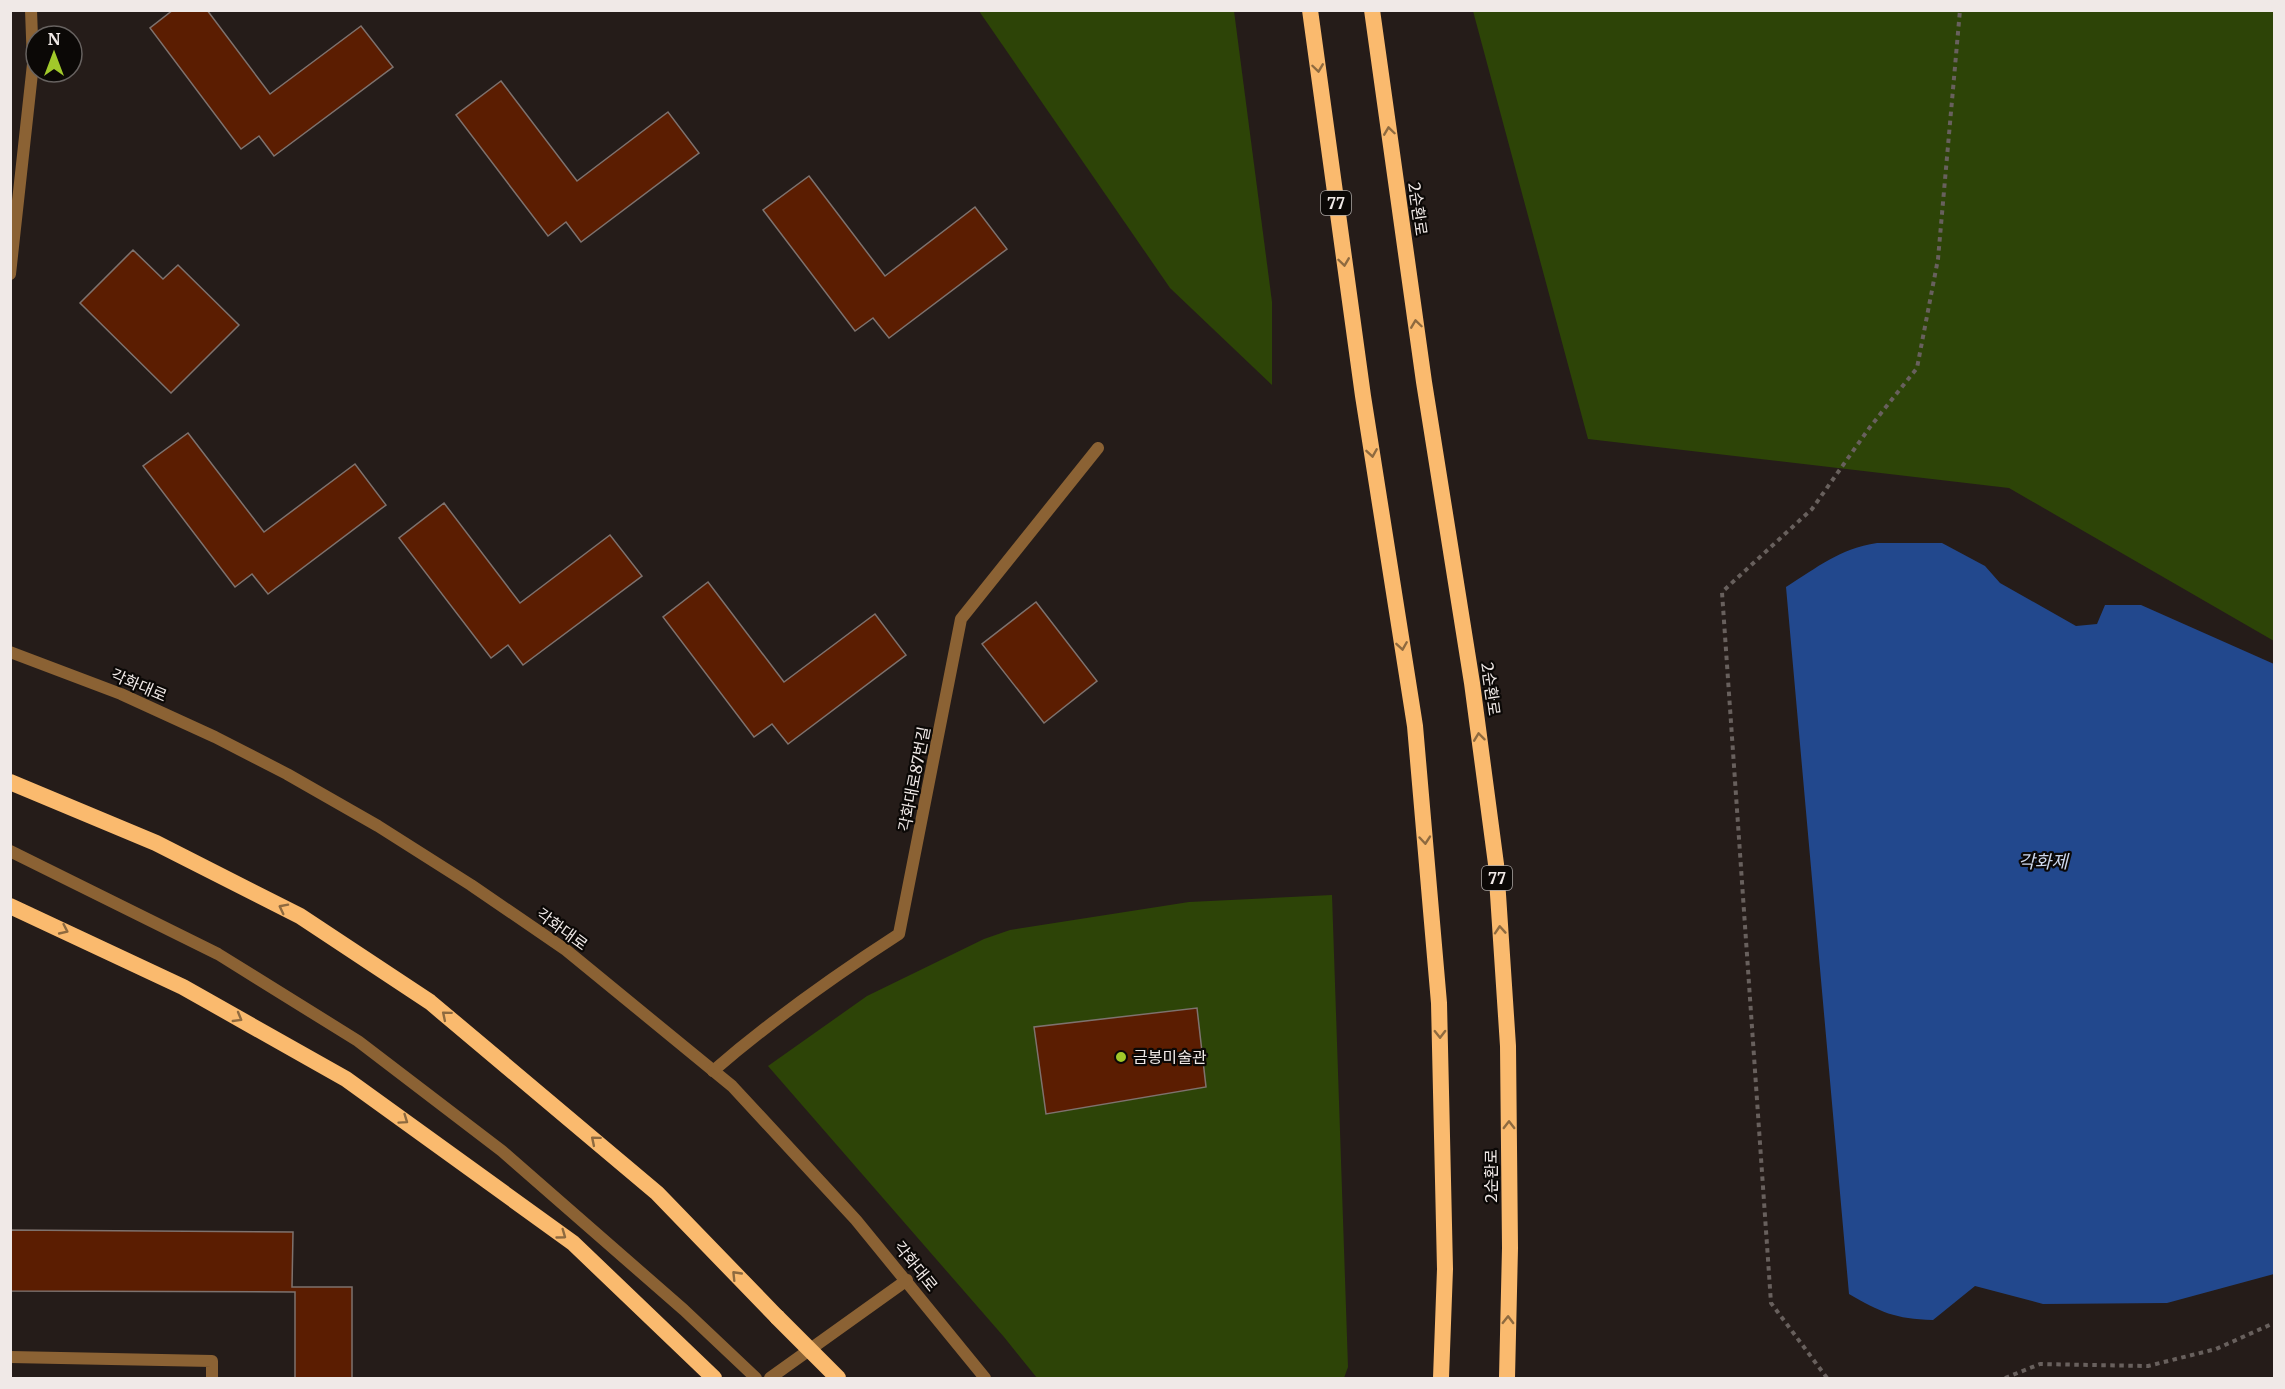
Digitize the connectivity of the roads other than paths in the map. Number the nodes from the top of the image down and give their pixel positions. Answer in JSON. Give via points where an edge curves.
{"nodes":[{"id":1,"x":31,"y":10,"type":"edge"},
{"id":2,"x":1310,"y":10,"type":"edge"},
{"id":3,"x":1372,"y":10,"type":"edge"},
{"id":4,"x":10,"y":274,"type":"edge"},
{"id":5,"x":1098,"y":448,"type":"dead end"},
{"id":6,"x":10,"y":652,"type":"edge"},
{"id":7,"x":12,"y":782,"type":"edge"},
{"id":8,"x":10,"y":851,"type":"edge"},
{"id":9,"x":10,"y":906,"type":"edge"},
{"id":10,"x":713,"y":1071,"type":"junction"},
{"id":11,"x":907,"y":1280,"type":"junction"},
{"id":12,"x":10,"y":1357,"type":"edge"},
{"id":13,"x":212,"y":1378,"type":"edge"},
{"id":14,"x":714,"y":1378,"type":"edge"},
{"id":15,"x":756,"y":1378,"type":"edge"},
{"id":16,"x":770,"y":1378,"type":"edge"},
{"id":17,"x":838,"y":1378,"type":"edge"},
{"id":18,"x":985,"y":1378,"type":"edge"},
{"id":19,"x":1441,"y":1378,"type":"edge"},
{"id":20,"x":1507,"y":1378,"type":"edge"}],
"edges":[{"from":1,"to":4,"type":"street","via":[[33,64]]},
{"from":2,"to":19,"type":"highway","number":"77","one_way":true,"via":[[1363,396],[1415,726],[1439,1003],[1445,1269]]},
{"from":20,"to":3,"type":"highway","name":"2순환로","number":"77","one_way":true,"via":[[1508,1046],[1496,864]]},
{"from":5,"to":10,"type":"street","name":"각화대로87번길","via":[[961,619],[899,934],[840,972]]},
{"from":6,"to":10,"type":"street","name":"각화대로","via":[[121,694],[215,736],[378,826],[566,950]]},
{"from":17,"to":7,"type":"highway","one_way":true,"bridge":true,"via":[[657,1193],[430,1002],[300,916],[156,843]]},
{"from":8,"to":15,"type":"street","via":[[218,954],[358,1041],[502,1151]]},
{"from":9,"to":14,"type":"highway","one_way":true,"via":[[183,987],[346,1079],[573,1243]]},
{"from":10,"to":11,"type":"street","name":"각화대로","via":[[732,1086]]},
{"from":11,"to":16,"type":"street"},
{"from":11,"to":18,"type":"street","name":"각화대로"},
{"from":12,"to":13,"type":"street","via":[[212,1361]]}]}
